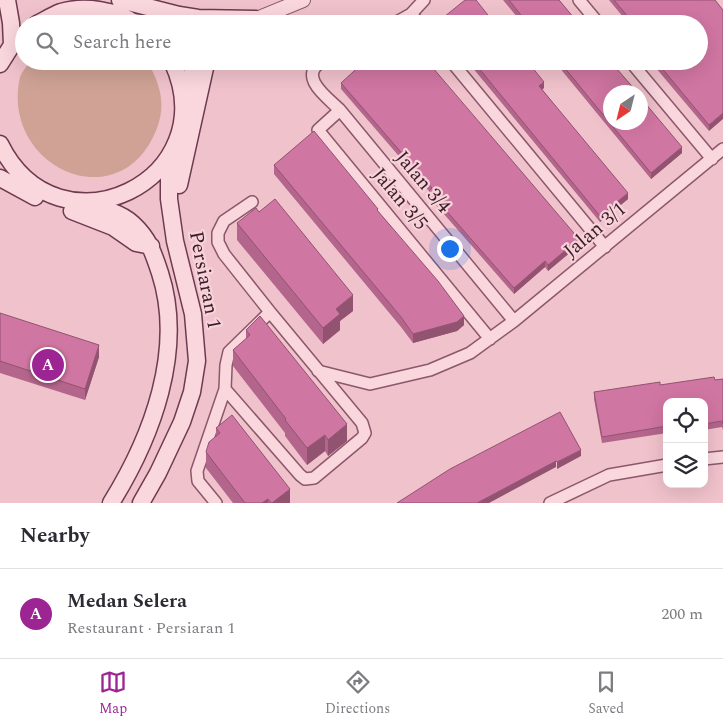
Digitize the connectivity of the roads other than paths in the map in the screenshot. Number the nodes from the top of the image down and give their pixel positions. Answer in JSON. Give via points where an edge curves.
{"nodes":[{"id":1,"x":6,"y":0,"type":"edge"},
{"id":2,"x":56,"y":0,"type":"edge"},
{"id":3,"x":120,"y":0,"type":"edge"},
{"id":4,"x":303,"y":0,"type":"edge"},
{"id":5,"x":424,"y":0,"type":"edge"},
{"id":6,"x":579,"y":0,"type":"edge"},
{"id":7,"x":70,"y":11,"type":"junction"},
{"id":8,"x":411,"y":14,"type":"edge"},
{"id":9,"x":57,"y":15,"type":"edge"},
{"id":10,"x":114,"y":15,"type":"edge"},
{"id":11,"x":175,"y":15,"type":"edge"},
{"id":12,"x":266,"y":15,"type":"edge"},
{"id":13,"x":592,"y":15,"type":"edge"},
{"id":14,"x":0,"y":28,"type":"edge"},
{"id":15,"x":15,"y":33,"type":"edge"},
{"id":16,"x":15,"y":44,"type":"edge"},
{"id":17,"x":0,"y":64,"type":"edge"},
{"id":18,"x":176,"y":70,"type":"edge"},
{"id":19,"x":192,"y":70,"type":"edge"},
{"id":20,"x":205,"y":70,"type":"edge"},
{"id":21,"x":315,"y":70,"type":"edge"},
{"id":22,"x":458,"y":70,"type":"edge"},
{"id":23,"x":638,"y":70,"type":"edge"},
{"id":24,"x":183,"y":100,"type":"junction"},
{"id":25,"x":340,"y":110,"type":"junction"},
{"id":26,"x":0,"y":144,"type":"edge"},
{"id":27,"x":176,"y":144,"type":"junction"},
{"id":28,"x":723,"y":149,"type":"edge"},
{"id":29,"x":712,"y":159,"type":"junction"},
{"id":30,"x":0,"y":177,"type":"edge"},
{"id":31,"x":26,"y":180,"type":"junction"},
{"id":32,"x":73,"y":201,"type":"junction"},
{"id":33,"x":252,"y":202,"type":"dead end"},
{"id":34,"x":172,"y":224,"type":"junction"},
{"id":35,"x":151,"y":246,"type":"junction"},
{"id":36,"x":605,"y":247,"type":"junction"},
{"id":37,"x":270,"y":312,"type":"junction"},
{"id":38,"x":514,"y":322,"type":"junction"},
{"id":39,"x":490,"y":339,"type":"junction"},
{"id":40,"x":318,"y":371,"type":"junction"},
{"id":41,"x":225,"y":389,"type":"junction"},
{"id":42,"x":723,"y":457,"type":"edge"},
{"id":43,"x":708,"y":459,"type":"edge"},
{"id":44,"x":663,"y":466,"type":"edge"},
{"id":45,"x":111,"y":503,"type":"edge"},
{"id":46,"x":141,"y":503,"type":"edge"},
{"id":47,"x":216,"y":503,"type":"edge"},
{"id":48,"x":550,"y":503,"type":"edge"}],
"edges":[{"from":1,"to":14,"type":"main road"},
{"from":1,"to":15,"type":"main road"},
{"from":2,"to":7,"type":"main road"},
{"from":3,"to":11,"type":"main road"},
{"from":4,"to":12,"type":"street"},
{"from":5,"to":8,"type":"street"},
{"from":6,"to":13,"type":"street"},
{"from":7,"to":9,"type":"main road"},
{"from":7,"to":10,"type":"main road","via":[[92,9]]},
{"from":16,"to":17,"type":"main road"},
{"from":18,"to":24,"type":"main road"},
{"from":19,"to":24,"type":"street"},
{"from":20,"to":34,"type":"main road"},
{"from":21,"to":25,"type":"street","name":"Jalan 3/4","via":[[312,75],[314,85]]},
{"from":22,"to":36,"type":"street"},
{"from":23,"to":29,"type":"street"},
{"from":24,"to":27,"type":"main road","via":[[182,123]]},
{"from":25,"to":38,"type":"street","name":"Jalan 3/4"},
{"from":25,"to":39,"type":"street","name":"Jalan 3/5","via":[[318,130]]},
{"from":26,"to":31,"type":"main road","name":"Persiaran 1","via":[[8,160]]},
{"from":27,"to":32,"type":"main road","via":[[163,166],[144,183],[123,195],[98,201]]},
{"from":27,"to":34,"type":"main road","name":"Persiaran 1","via":[[170,177]]},
{"from":28,"to":29,"type":"street","name":"Jalan 3/1"},
{"from":29,"to":36,"type":"street","name":"Jalan 3/1"},
{"from":30,"to":31,"type":"street"},
{"from":30,"to":35,"type":"main road","via":[[39,200],[92,218],[113,227],[136,243]]},
{"from":31,"to":32,"type":"main road","name":"Persiaran 1","via":[[48,193]]},
{"from":32,"to":35,"type":"main road","name":"Persiaran 1","via":[[115,213],[132,223]]},
{"from":33,"to":37,"type":"street","via":[[224,221],[218,242]]},
{"from":34,"to":46,"type":"main road","name":"Persiaran 1","via":[[194,314],[197,362],[182,422]]},
{"from":35,"to":45,"type":"main road","name":"Persiaran 1","via":[[169,315],[167,352],[162,384],[149,428],[135,462]]},
{"from":36,"to":38,"type":"street","name":"Jalan 3/1"},
{"from":37,"to":40,"type":"street"},
{"from":37,"to":41,"type":"street","via":[[229,352]]},
{"from":38,"to":39,"type":"street","name":"Jalan 3/1"},
{"from":39,"to":40,"type":"street","name":"Jalan 3/1","via":[[470,353],[430,370],[370,384]]},
{"from":40,"to":41,"type":"street","via":[[362,423],[365,433],[310,479],[300,475]]},
{"from":41,"to":47,"type":"street","via":[[197,471],[198,481]]},
{"from":42,"to":43,"type":"street"},
{"from":44,"to":48,"type":"street","via":[[610,475]]}]}
